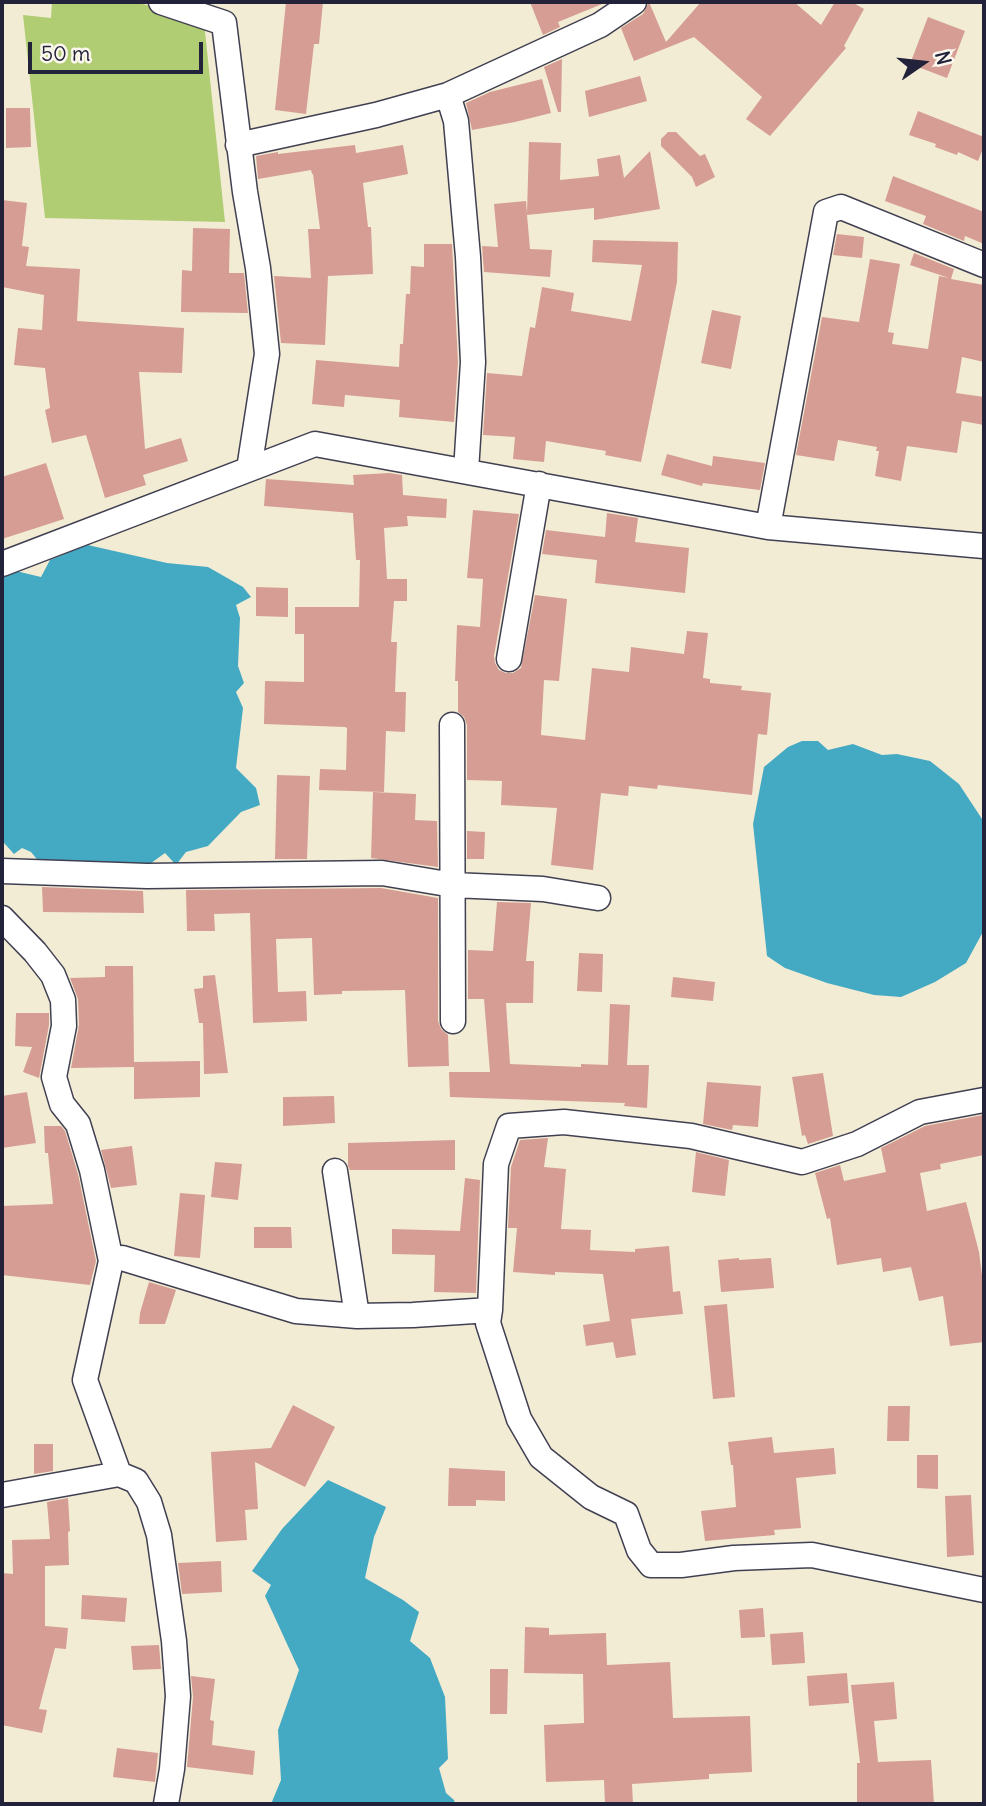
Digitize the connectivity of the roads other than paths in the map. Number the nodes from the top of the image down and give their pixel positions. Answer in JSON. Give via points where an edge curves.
{"nodes":[{"id":1,"x":634,"y":2,"type":"edge"},
{"id":2,"x":175,"y":4,"type":"edge"},
{"id":3,"x":447,"y":95,"type":"junction"},
{"id":4,"x":238,"y":145,"type":"junction"},
{"id":5,"x":984,"y":265,"type":"edge"},
{"id":6,"x":249,"y":469,"type":"junction"},
{"id":7,"x":466,"y":471,"type":"junction"},
{"id":8,"x":539,"y":484,"type":"junction"},
{"id":9,"x":768,"y":527,"type":"junction"},
{"id":10,"x":984,"y":546,"type":"edge"},
{"id":11,"x":2,"y":564,"type":"edge"},
{"id":12,"x":509,"y":659,"type":"dead end"},
{"id":13,"x":452,"y":725,"type":"dead end"},
{"id":14,"x":2,"y":871,"type":"edge"},
{"id":15,"x":453,"y":885,"type":"junction"},
{"id":16,"x":598,"y":898,"type":"dead end"},
{"id":17,"x":2,"y":918,"type":"edge"},
{"id":18,"x":453,"y":1021,"type":"dead end"},
{"id":19,"x":984,"y":1100,"type":"edge"},
{"id":20,"x":335,"y":1171,"type":"dead end"},
{"id":21,"x":111,"y":1261,"type":"junction"},
{"id":22,"x":490,"y":1310,"type":"junction"},
{"id":23,"x":357,"y":1316,"type":"junction"},
{"id":24,"x":119,"y":1474,"type":"junction"},
{"id":25,"x":2,"y":1495,"type":"edge"},
{"id":26,"x":984,"y":1590,"type":"edge"},
{"id":27,"x":166,"y":1804,"type":"edge"}],
"edges":[{"from":1,"to":3,"type":"street","via":[[600,25]]},
{"from":2,"to":4,"type":"street","via":[[224,23]]},
{"from":3,"to":4,"type":"street"},
{"from":3,"to":7,"type":"street","via":[[456,121],[468,257],[473,362]]},
{"from":4,"to":6,"type":"street","via":[[267,354]]},
{"from":5,"to":9,"type":"street","via":[[841,207],[826,212]]},
{"from":6,"to":7,"type":"street","via":[[315,444]]},
{"from":6,"to":11,"type":"street"},
{"from":7,"to":8,"type":"street"},
{"from":8,"to":9,"type":"street"},
{"from":8,"to":12,"type":"street"},
{"from":9,"to":10,"type":"street"},
{"from":13,"to":15,"type":"street"},
{"from":14,"to":15,"type":"street","via":[[147,876],[382,873]]},
{"from":15,"to":16,"type":"street","via":[[543,889]]},
{"from":15,"to":18,"type":"street"},
{"from":17,"to":21,"type":"street","via":[[53,975],[63,1000],[64,1026],[54,1077],[62,1104],[78,1124]]},
{"from":19,"to":22,"type":"street","via":[[920,1112],[857,1144],[802,1162],[691,1136],[564,1122],[509,1126],[496,1164]]},
{"from":20,"to":23,"type":"street"},
{"from":21,"to":23,"type":"street","via":[[122,1258],[296,1311]]},
{"from":21,"to":24,"type":"street","via":[[85,1380]]},
{"from":22,"to":23,"type":"street"},
{"from":22,"to":26,"type":"street","via":[[488,1323],[519,1419],[541,1457],[591,1497],[626,1514],[639,1550],[651,1565],[812,1555]]},
{"from":24,"to":25,"type":"street"},
{"from":24,"to":27,"type":"street","via":[[135,1481],[149,1502],[161,1549],[177,1696]]}]}
